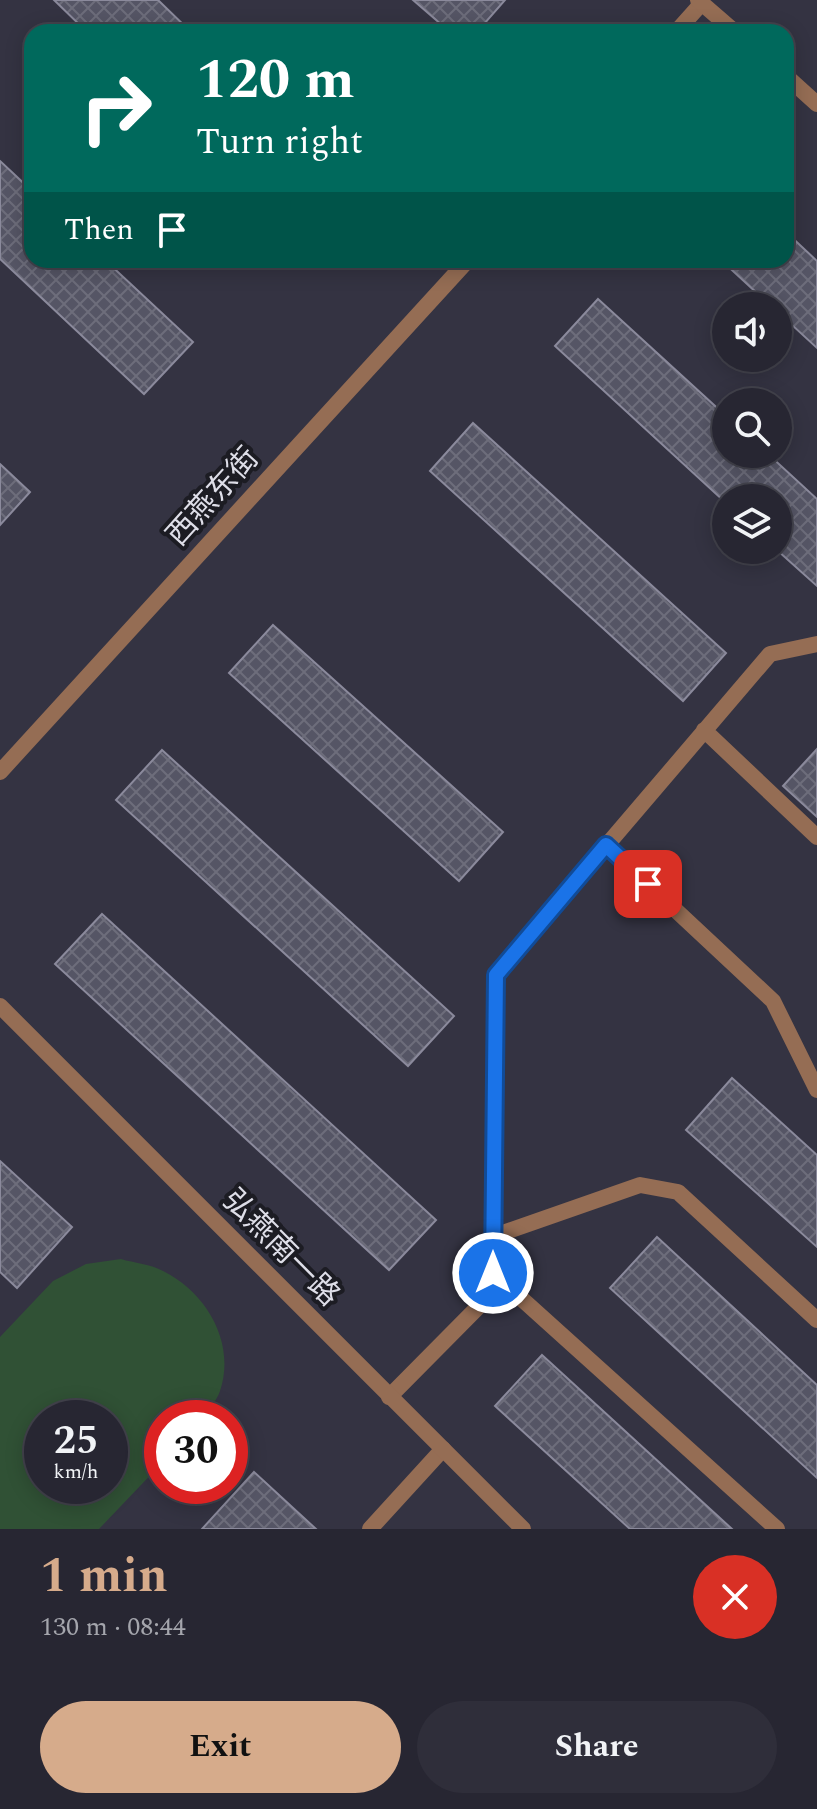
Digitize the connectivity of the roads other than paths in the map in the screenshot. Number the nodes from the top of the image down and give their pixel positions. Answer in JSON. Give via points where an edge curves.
{"nodes":[{"id":1,"x":702,"y":1,"type":"edge"},
{"id":2,"x":683,"y":24,"type":"edge"},
{"id":3,"x":726,"y":24,"type":"edge"},
{"id":4,"x":794,"y":83,"type":"edge"},
{"id":5,"x":817,"y":104,"type":"edge"},
{"id":6,"x":461,"y":268,"type":"edge"},
{"id":7,"x":817,"y":644,"type":"edge"},
{"id":8,"x":704,"y":730,"type":"junction"},
{"id":9,"x":0,"y":772,"type":"edge"},
{"id":10,"x":817,"y":837,"type":"edge"},
{"id":11,"x":606,"y":845,"type":"junction"},
{"id":12,"x":0,"y":1006,"type":"edge"},
{"id":13,"x":817,"y":1090,"type":"edge"},
{"id":14,"x":494,"y":1236,"type":"junction"},
{"id":15,"x":493,"y":1273,"type":"junction"},
{"id":16,"x":817,"y":1320,"type":"edge"},
{"id":17,"x":389,"y":1397,"type":"junction"},
{"id":18,"x":443,"y":1449,"type":"junction"},
{"id":19,"x":370,"y":1529,"type":"edge"},
{"id":20,"x":523,"y":1529,"type":"edge"},
{"id":21,"x":777,"y":1529,"type":"edge"}],
"edges":[{"from":1,"to":2,"type":"street"},
{"from":1,"to":3,"type":"street"},
{"from":4,"to":5,"type":"street"},
{"from":6,"to":9,"type":"street","name":"西燕东街"},
{"from":7,"to":8,"type":"street","via":[[770,654]]},
{"from":8,"to":10,"type":"street"},
{"from":8,"to":11,"type":"street"},
{"from":11,"to":13,"type":"street","via":[[773,1001]]},
{"from":11,"to":14,"type":"street","via":[[496,975]]},
{"from":12,"to":17,"type":"street","name":"弘燕南一路"},
{"from":14,"to":15,"type":"street"},
{"from":14,"to":16,"type":"street","via":[[640,1185],[678,1192]]},
{"from":15,"to":17,"type":"street","via":[[493,1292]]},
{"from":15,"to":21,"type":"street"},
{"from":17,"to":18,"type":"street","name":"弘燕南一路"},
{"from":18,"to":19,"type":"street"},
{"from":18,"to":20,"type":"street","name":"弘燕南一路"}]}
